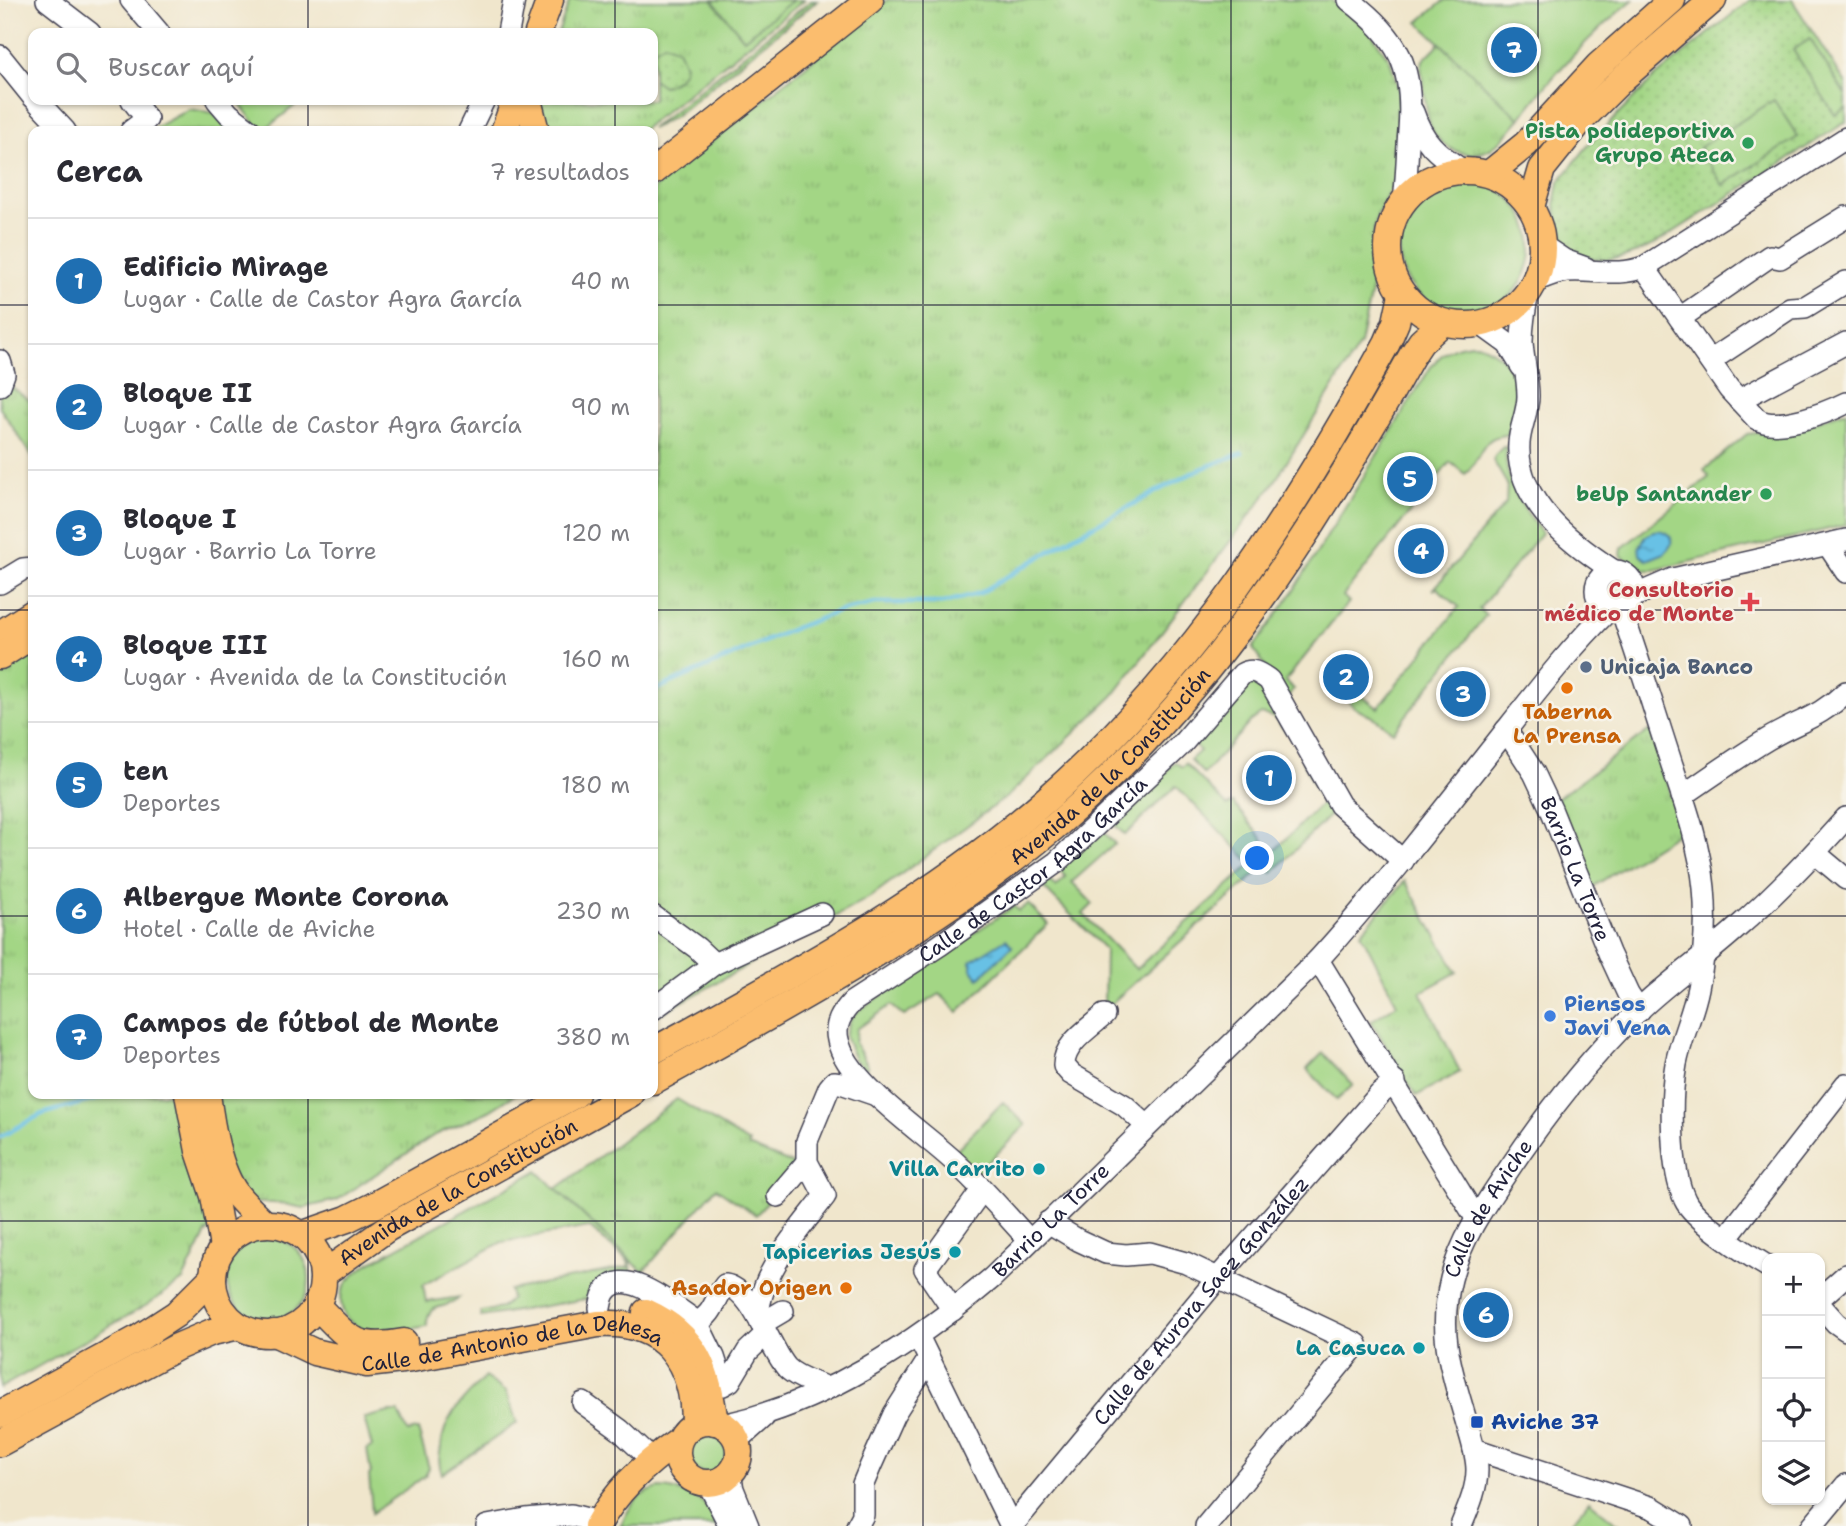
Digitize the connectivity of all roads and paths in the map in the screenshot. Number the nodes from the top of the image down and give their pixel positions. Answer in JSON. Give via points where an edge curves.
{"nodes":[{"id":1,"x":47,"y":0,"type":"edge"},
{"id":2,"x":514,"y":0,"type":"edge"},
{"id":3,"x":550,"y":0,"type":"edge"},
{"id":4,"x":848,"y":0,"type":"edge"},
{"id":5,"x":870,"y":0,"type":"edge"},
{"id":6,"x":1349,"y":0,"type":"edge"},
{"id":7,"x":1672,"y":0,"type":"edge"},
{"id":8,"x":1713,"y":0,"type":"edge"},
{"id":9,"x":138,"y":2,"type":"edge"},
{"id":10,"x":83,"y":28,"type":"edge"},
{"id":11,"x":156,"y":28,"type":"edge"},
{"id":12,"x":509,"y":28,"type":"edge"},
{"id":13,"x":540,"y":28,"type":"edge"},
{"id":14,"x":0,"y":56,"type":"edge"},
{"id":15,"x":28,"y":91,"type":"edge"},
{"id":16,"x":41,"y":105,"type":"edge"},
{"id":17,"x":136,"y":105,"type":"edge"},
{"id":18,"x":221,"y":105,"type":"edge"},
{"id":19,"x":482,"y":105,"type":"edge"},
{"id":20,"x":513,"y":105,"type":"edge"},
{"id":21,"x":529,"y":105,"type":"edge"},
{"id":22,"x":1412,"y":110,"type":"junction"},
{"id":23,"x":60,"y":126,"type":"edge"},
{"id":24,"x":138,"y":126,"type":"edge"},
{"id":25,"x":245,"y":126,"type":"edge"},
{"id":26,"x":472,"y":126,"type":"edge"},
{"id":27,"x":506,"y":126,"type":"edge"},
{"id":28,"x":535,"y":126,"type":"edge"},
{"id":29,"x":1846,"y":138,"type":"edge"},
{"id":30,"x":658,"y":151,"type":"edge"},
{"id":31,"x":658,"y":168,"type":"edge"},
{"id":32,"x":1462,"y":170,"type":"junction"},
{"id":33,"x":1489,"y":174,"type":"junction"},
{"id":34,"x":1404,"y":201,"type":"junction"},
{"id":35,"x":1531,"y":206,"type":"junction"},
{"id":36,"x":1846,"y":217,"type":"edge"},
{"id":37,"x":1544,"y":246,"type":"junction"},
{"id":38,"x":1644,"y":267,"type":"junction"},
{"id":39,"x":1594,"y":272,"type":"junction"},
{"id":40,"x":1846,"y":282,"type":"edge"},
{"id":41,"x":1532,"y":285,"type":"junction"},
{"id":42,"x":1402,"y":294,"type":"junction"},
{"id":43,"x":1680,"y":318,"type":"junction"},
{"id":44,"x":1442,"y":323,"type":"junction"},
{"id":45,"x":1479,"y":323,"type":"junction"},
{"id":46,"x":1846,"y":343,"type":"edge"},
{"id":47,"x":0,"y":361,"type":"edge"},
{"id":48,"x":1710,"y":361,"type":"junction"},
{"id":49,"x":1526,"y":375,"type":"junction"},
{"id":50,"x":0,"y":385,"type":"edge"},
{"id":51,"x":1739,"y":400,"type":"junction"},
{"id":52,"x":1846,"y":403,"type":"edge"},
{"id":53,"x":1837,"y":542,"type":"edge"},
{"id":54,"x":28,"y":568,"type":"edge"},
{"id":55,"x":1846,"y":572,"type":"edge"},
{"id":56,"x":0,"y":583,"type":"edge"},
{"id":57,"x":1615,"y":592,"type":"junction"},
{"id":58,"x":28,"y":616,"type":"edge"},
{"id":59,"x":0,"y":634,"type":"edge"},
{"id":60,"x":28,"y":639,"type":"edge"},
{"id":61,"x":0,"y":656,"type":"edge"},
{"id":62,"x":1846,"y":692,"type":"edge"},
{"id":63,"x":1506,"y":730,"type":"junction"},
{"id":64,"x":1682,"y":796,"type":"junction"},
{"id":65,"x":1846,"y":818,"type":"edge"},
{"id":66,"x":1815,"y":853,"type":"junction"},
{"id":67,"x":1403,"y":861,"type":"junction"},
{"id":68,"x":1846,"y":879,"type":"edge"},
{"id":69,"x":822,"y":914,"type":"dead end"},
{"id":70,"x":658,"y":920,"type":"edge"},
{"id":71,"x":1704,"y":954,"type":"junction"},
{"id":72,"x":1318,"y":960,"type":"junction"},
{"id":73,"x":714,"y":964,"type":"junction"},
{"id":74,"x":658,"y":1005,"type":"edge"},
{"id":75,"x":1639,"y":1011,"type":"junction"},
{"id":76,"x":1104,"y":1015,"type":"dead end"},
{"id":77,"x":658,"y":1049,"type":"edge"},
{"id":78,"x":658,"y":1078,"type":"edge"},
{"id":79,"x":1395,"y":1082,"type":"junction"},
{"id":80,"x":1846,"y":1084,"type":"edge"},
{"id":81,"x":877,"y":1095,"type":"junction"},
{"id":82,"x":198,"y":1099,"type":"edge"},
{"id":83,"x":199,"y":1099,"type":"edge"},
{"id":84,"x":567,"y":1099,"type":"edge"},
{"id":85,"x":621,"y":1099,"type":"edge"},
{"id":86,"x":1147,"y":1126,"type":"junction"},
{"id":87,"x":807,"y":1162,"type":"junction"},
{"id":88,"x":982,"y":1190,"type":"junction"},
{"id":89,"x":778,"y":1196,"type":"dead end"},
{"id":90,"x":1476,"y":1218,"type":"junction"},
{"id":91,"x":1048,"y":1222,"type":"junction"},
{"id":92,"x":265,"y":1224,"type":"junction"},
{"id":93,"x":301,"y":1235,"type":"junction"},
{"id":94,"x":1726,"y":1238,"type":"junction"},
{"id":95,"x":1030,"y":1240,"type":"junction"},
{"id":96,"x":223,"y":1247,"type":"junction"},
{"id":97,"x":1762,"y":1263,"type":"edge"},
{"id":98,"x":323,"y":1274,"type":"junction"},
{"id":99,"x":1846,"y":1275,"type":"edge"},
{"id":100,"x":213,"y":1277,"type":"junction"},
{"id":101,"x":1218,"y":1278,"type":"junction"},
{"id":102,"x":1825,"y":1294,"type":"edge"},
{"id":103,"x":316,"y":1305,"type":"junction"},
{"id":104,"x":600,"y":1308,"type":"junction"},
{"id":105,"x":953,"y":1310,"type":"junction"},
{"id":106,"x":783,"y":1311,"type":"dead end"},
{"id":107,"x":1825,"y":1311,"type":"edge"},
{"id":108,"x":698,"y":1322,"type":"junction"},
{"id":109,"x":762,"y":1325,"type":"junction"},
{"id":110,"x":239,"y":1326,"type":"junction"},
{"id":111,"x":1846,"y":1330,"type":"edge"},
{"id":112,"x":274,"y":1333,"type":"junction"},
{"id":113,"x":918,"y":1336,"type":"junction"},
{"id":114,"x":929,"y":1359,"type":"junction"},
{"id":115,"x":827,"y":1388,"type":"junction"},
{"id":116,"x":587,"y":1412,"type":"dead end"},
{"id":117,"x":0,"y":1414,"type":"edge"},
{"id":118,"x":710,"y":1431,"type":"junction"},
{"id":119,"x":0,"y":1443,"type":"edge"},
{"id":120,"x":1474,"y":1449,"type":"junction"},
{"id":121,"x":652,"y":1460,"type":"junction"},
{"id":122,"x":682,"y":1470,"type":"junction"},
{"id":123,"x":719,"y":1479,"type":"junction"},
{"id":124,"x":1846,"y":1485,"type":"edge"},
{"id":125,"x":621,"y":1492,"type":"junction"},
{"id":126,"x":1822,"y":1522,"type":"edge"},
{"id":127,"x":598,"y":1524,"type":"edge"},
{"id":128,"x":487,"y":1526,"type":"edge"},
{"id":129,"x":730,"y":1526,"type":"edge"},
{"id":130,"x":748,"y":1526,"type":"edge"},
{"id":131,"x":857,"y":1526,"type":"edge"},
{"id":132,"x":1011,"y":1526,"type":"edge"},
{"id":133,"x":1206,"y":1526,"type":"edge"},
{"id":134,"x":1461,"y":1526,"type":"edge"},
{"id":135,"x":1682,"y":1526,"type":"edge"}],
"edges":[{"from":1,"to":10,"type":"street"},
{"from":2,"to":12,"type":"street"},
{"from":3,"to":13,"type":"main road"},
{"from":4,"to":30,"type":"main road"},
{"from":5,"to":31,"type":"main road"},
{"from":6,"to":22,"type":"street","via":[[1385,32],[1400,54]]},
{"from":7,"to":33,"type":"main road","via":[[1598,66],[1526,144]]},
{"from":8,"to":35,"type":"main road","via":[[1582,120],[1542,169]]},
{"from":9,"to":11,"type":"street"},
{"from":14,"to":15,"type":"street"},
{"from":16,"to":23,"type":"street"},
{"from":17,"to":24,"type":"street","via":[[147,119]]},
{"from":18,"to":25,"type":"street"},
{"from":19,"to":26,"type":"street"},
{"from":20,"to":27,"type":"main road"},
{"from":21,"to":28,"type":"main road"},
{"from":22,"to":32,"type":"street","via":[[1431,148]]},
{"from":22,"to":34,"type":"street"},
{"from":29,"to":38,"type":"street"},
{"from":32,"to":33,"type":"main road"},
{"from":32,"to":34,"type":"main road","via":[[1430,178]]},
{"from":33,"to":35,"type":"main road","via":[[1506,181]]},
{"from":34,"to":42,"type":"main road","via":[[1388,242]]},
{"from":35,"to":37,"type":"main road"},
{"from":36,"to":43,"type":"street","via":[[1780,258],[1770,256]]},
{"from":37,"to":39,"type":"street"},
{"from":37,"to":41,"type":"main road"},
{"from":38,"to":39,"type":"street","via":[[1622,273]]},
{"from":38,"to":43,"type":"street"},
{"from":39,"to":41,"type":"street","via":[[1555,273]]},
{"from":40,"to":48,"type":"street","via":[[1805,307],[1790,308]]},
{"from":41,"to":45,"type":"main road","via":[[1506,312]]},
{"from":41,"to":49,"type":"street","via":[[1522,319]]},
{"from":42,"to":44,"type":"main road","via":[[1419,311]]},
{"from":42,"to":77,"type":"main road","name":"Avenida de la Constitución","via":[[1387,343],[1262,552],[1187,655],[1124,726],[1046,800],[918,896]]},
{"from":43,"to":48,"type":"street"},
{"from":44,"to":45,"type":"main road"},
{"from":44,"to":78,"type":"main road","name":"Avenida de la Constitución","via":[[1411,357],[1322,507],[1247,620],[1177,707],[1102,784],[1020,854],[925,923]]},
{"from":45,"to":49,"type":"street","via":[[1508,344]]},
{"from":46,"to":51,"type":"street"},
{"from":47,"to":50,"type":"street","via":[[4,374]]},
{"from":48,"to":51,"type":"street"},
{"from":49,"to":57,"type":"street","via":[[1528,405],[1519,443],[1526,485],[1546,515],[1584,552]]},
{"from":51,"to":52,"type":"street","via":[[1769,424],[1810,417]]},
{"from":53,"to":55,"type":"street"},
{"from":53,"to":57,"type":"street"},
{"from":54,"to":56,"type":"street"},
{"from":57,"to":63,"type":"street","name":"Barrio La Torre","via":[[1558,655]]},
{"from":57,"to":64,"type":"street"},
{"from":58,"to":59,"type":"main road"},
{"from":60,"to":61,"type":"main road"},
{"from":62,"to":64,"type":"street","via":[[1810,720],[1771,737]]},
{"from":63,"to":67,"type":"street","name":"Barrio La Torre"},
{"from":63,"to":75,"type":"street","name":"Barrio La Torre","via":[[1534,773],[1609,953]]},
{"from":64,"to":71,"type":"street","via":[[1704,886]]},
{"from":65,"to":66,"type":"street","name":"Calle de Aviche"},
{"from":66,"to":68,"type":"street"},
{"from":66,"to":71,"type":"street","name":"Calle de Aviche"},
{"from":67,"to":72,"type":"street","name":"Barrio La Torre"},
{"from":67,"to":81,"type":"street","name":"Calle de Castor Agra García","via":[[1340,805],[1269,680],[1248,671],[1182,744],[1056,862],[841,1013],[837,1027],[842,1053]]},
{"from":69,"to":73,"type":"street"},
{"from":70,"to":73,"type":"street"},
{"from":71,"to":75,"type":"street","name":"Calle de Aviche"},
{"from":71,"to":94,"type":"street","via":[[1676,1064],[1673,1159],[1685,1203]]},
{"from":72,"to":79,"type":"street"},
{"from":72,"to":86,"type":"street","name":"Barrio La Torre"},
{"from":73,"to":74,"type":"street"},
{"from":75,"to":90,"type":"street","name":"Calle de Aviche","via":[[1548,1114]]},
{"from":76,"to":86,"type":"street","via":[[1071,1045],[1063,1066],[1124,1105]]},
{"from":79,"to":90,"type":"street"},
{"from":79,"to":101,"type":"street","name":"Calle de Aurora Saez González"},
{"from":80,"to":94,"type":"street"},
{"from":81,"to":87,"type":"street","via":[[834,1082],[807,1140]]},
{"from":81,"to":88,"type":"street","name":"Calle de Castor Agra García"},
{"from":82,"to":96,"type":"main road","via":[[203,1167],[214,1196]]},
{"from":83,"to":92,"type":"main road","via":[[236,1194]]},
{"from":84,"to":93,"type":"main road","name":"Avenida de la Constitución","via":[[373,1206]]},
{"from":85,"to":98,"type":"main road","name":"Avenida de la Constitución","via":[[387,1228]]},
{"from":86,"to":91,"type":"street","name":"Barrio La Torre"},
{"from":87,"to":89,"type":"street"},
{"from":87,"to":109,"type":"street","via":[[825,1196],[762,1290]]},
{"from":88,"to":95,"type":"street","name":"Calle de Castor Agra García"},
{"from":88,"to":105,"type":"street","via":[[925,1269]]},
{"from":90,"to":120,"type":"street","name":"Calle de Aviche","via":[[1452,1274],[1444,1317],[1449,1364]]},
{"from":91,"to":95,"type":"street","name":"Barrio La Torre"},
{"from":91,"to":101,"type":"street","via":[[1107,1253],[1150,1253]]},
{"from":92,"to":93,"type":"main road","via":[[287,1227]]},
{"from":92,"to":96,"type":"main road","via":[[247,1228]]},
{"from":93,"to":98,"type":"main road","via":[[317,1253]]},
{"from":94,"to":97,"type":"street"},
{"from":95,"to":105,"type":"street","name":"Barrio La Torre"},
{"from":96,"to":100,"type":"main road"},
{"from":98,"to":103,"type":"main road"},
{"from":99,"to":102,"type":"street"},
{"from":100,"to":110,"type":"main road","via":[[222,1309]]},
{"from":100,"to":117,"type":"main road","via":[[176,1314],[139,1338]]},
{"from":101,"to":132,"type":"street","name":"Calle de Aurora Saez González"},
{"from":101,"to":133,"type":"street","via":[[1357,1344]]},
{"from":103,"to":104,"type":"main road","name":"Calle de Antonio de la Dehesa","via":[[342,1332],[378,1347]]},
{"from":103,"to":112,"type":"main road","via":[[303,1320]]},
{"from":104,"to":108,"type":"street","via":[[608,1289],[624,1283],[655,1293]]},
{"from":104,"to":118,"type":"main road","name":"Calle de Antonio de la Dehesa","via":[[645,1312],[680,1332],[705,1369]]},
{"from":105,"to":113,"type":"street","name":"Barrio La Torre"},
{"from":106,"to":109,"type":"street"},
{"from":107,"to":111,"type":"street"},
{"from":108,"to":109,"type":"street","via":[[713,1308],[724,1285],[738,1292]]},
{"from":108,"to":109,"type":"street","via":[[723,1385],[730,1381]]},
{"from":109,"to":115,"type":"street","via":[[789,1369]]},
{"from":110,"to":112,"type":"main road","via":[[260,1334]]},
{"from":110,"to":119,"type":"main road","via":[[177,1347]]},
{"from":112,"to":118,"type":"main road","name":"Calle de Antonio de la Dehesa","via":[[314,1352],[367,1364],[598,1324],[627,1325],[658,1337],[683,1364]]},
{"from":113,"to":114,"type":"street"},
{"from":113,"to":115,"type":"street","name":"Barrio La Torre"},
{"from":114,"to":131,"type":"street","via":[[894,1413],[871,1465],[863,1484],[863,1515]]},
{"from":114,"to":132,"type":"street"},
{"from":115,"to":118,"type":"street","name":"Barrio La Torre","via":[[765,1416]]},
{"from":116,"to":121,"type":"street","via":[[620,1430]]},
{"from":118,"to":121,"type":"main road","name":"Barrio La Torre"},
{"from":118,"to":122,"type":"main road","via":[[676,1456]]},
{"from":118,"to":123,"type":"main road","via":[[738,1459]]},
{"from":120,"to":134,"type":"street","name":"Calle de Aviche","via":[[1477,1471]]},
{"from":120,"to":135,"type":"street","via":[[1653,1508]]},
{"from":121,"to":125,"type":"main road","name":"Barrio La Torre"},
{"from":122,"to":123,"type":"main road","via":[[693,1480]]},
{"from":122,"to":125,"type":"main road","name":"Barrio La Torre","via":[[650,1475]]},
{"from":123,"to":129,"type":"street"},
{"from":123,"to":130,"type":"street","via":[[735,1496]]},
{"from":124,"to":126,"type":"street"},
{"from":125,"to":127,"type":"main road","name":"Barrio La Torre"},
{"from":127,"to":128,"type":"street","name":"Barrio La Torre","via":[[571,1515]]}]}
